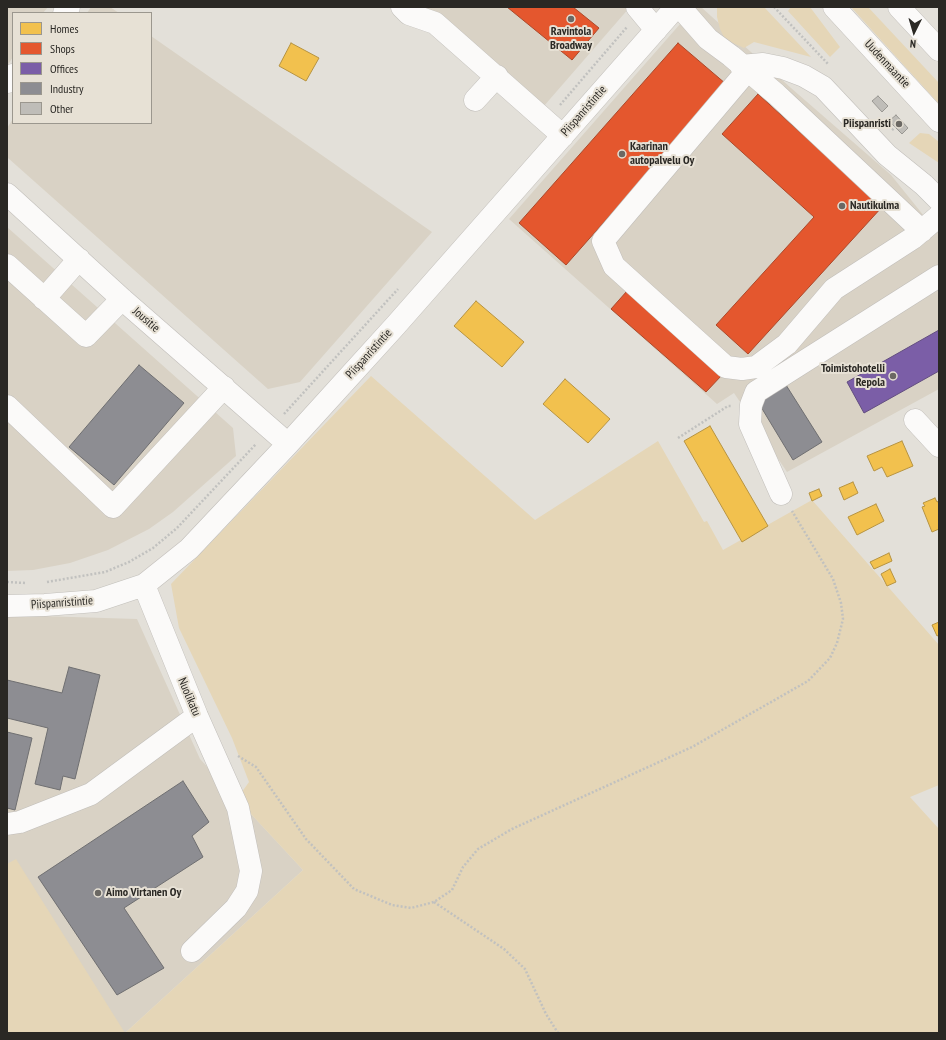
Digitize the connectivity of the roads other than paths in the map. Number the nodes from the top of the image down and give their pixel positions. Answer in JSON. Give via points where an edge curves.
{"nodes":[{"id":1,"x":402,"y":7,"type":"edge"},
{"id":2,"x":678,"y":7,"type":"edge"},
{"id":3,"x":834,"y":7,"type":"edge"},
{"id":4,"x":899,"y":7,"type":"edge"},
{"id":5,"x":638,"y":9,"type":"edge"},
{"id":6,"x":656,"y":30,"type":"junction"},
{"id":7,"x":939,"y":50,"type":"edge"},
{"id":8,"x":744,"y":68,"type":"junction"},
{"id":9,"x":497,"y":76,"type":"junction"},
{"id":10,"x":475,"y":100,"type":"dead end"},
{"id":11,"x":939,"y":121,"type":"edge"},
{"id":12,"x":563,"y":136,"type":"junction"},
{"id":13,"x":7,"y":194,"type":"edge"},
{"id":14,"x":939,"y":200,"type":"edge"},
{"id":15,"x":939,"y":216,"type":"edge"},
{"id":16,"x":922,"y":231,"type":"junction"},
{"id":17,"x":79,"y":259,"type":"junction"},
{"id":18,"x":7,"y":265,"type":"edge"},
{"id":19,"x":939,"y":276,"type":"edge"},
{"id":20,"x":44,"y":299,"type":"junction"},
{"id":21,"x":122,"y":299,"type":"junction"},
{"id":22,"x":224,"y":387,"type":"junction"},
{"id":23,"x":7,"y":406,"type":"edge"},
{"id":24,"x":915,"y":420,"type":"dead end"},
{"id":25,"x":288,"y":444,"type":"junction"},
{"id":26,"x":939,"y":446,"type":"edge"},
{"id":27,"x":781,"y":494,"type":"road end"},
{"id":28,"x":144,"y":585,"type":"junction"},
{"id":29,"x":7,"y":606,"type":"edge"},
{"id":30,"x":197,"y":716,"type":"junction"},
{"id":31,"x":7,"y":824,"type":"edge"},
{"id":32,"x":192,"y":951,"type":"dead end"}],
"edges":[{"from":1,"to":9,"type":"street","via":[[409,14],[435,23]]},
{"from":2,"to":6,"type":"street","name":"Piispanristintie"},
{"from":2,"to":8,"type":"street","via":[[708,40]]},
{"from":3,"to":11,"type":"street","name":"Uudenmaantie"},
{"from":4,"to":7,"type":"street"},
{"from":5,"to":6,"type":"street"},
{"from":6,"to":12,"type":"street","name":"Piispanristintie"},
{"from":8,"to":14,"type":"street","via":[[763,64],[783,68],[823,87],[887,155]]},
{"from":8,"to":16,"type":"street","via":[[776,94]]},
{"from":8,"to":16,"type":"street","via":[[603,241],[614,266],[726,367],[742,370],[756,367],[787,344],[834,289]]},
{"from":9,"to":10,"type":"street"},
{"from":9,"to":12,"type":"street"},
{"from":12,"to":25,"type":"street","name":"Piispanristintie"},
{"from":13,"to":17,"type":"street","name":"Jousitie"},
{"from":15,"to":16,"type":"street"},
{"from":17,"to":20,"type":"street"},
{"from":17,"to":21,"type":"street","name":"Jousitie"},
{"from":18,"to":20,"type":"street"},
{"from":19,"to":27,"type":"street","via":[[756,392],[751,405],[750,424]]},
{"from":20,"to":21,"type":"street","via":[[86,336]]},
{"from":21,"to":22,"type":"street","name":"Jousitie"},
{"from":22,"to":23,"type":"street","via":[[113,507]]},
{"from":22,"to":25,"type":"street","name":"Jousitie"},
{"from":24,"to":26,"type":"street"},
{"from":25,"to":28,"type":"street","name":"Piispanristintie","via":[[189,549]]},
{"from":28,"to":29,"type":"street","name":"Piispanristintie","via":[[96,601]]},
{"from":28,"to":30,"type":"street","name":"Nuolikatu"},
{"from":30,"to":31,"type":"street","via":[[91,794],[20,822]]},
{"from":30,"to":32,"type":"street","name":"Nuolikatu","via":[[238,808],[251,871],[246,891],[236,908]]}]}
